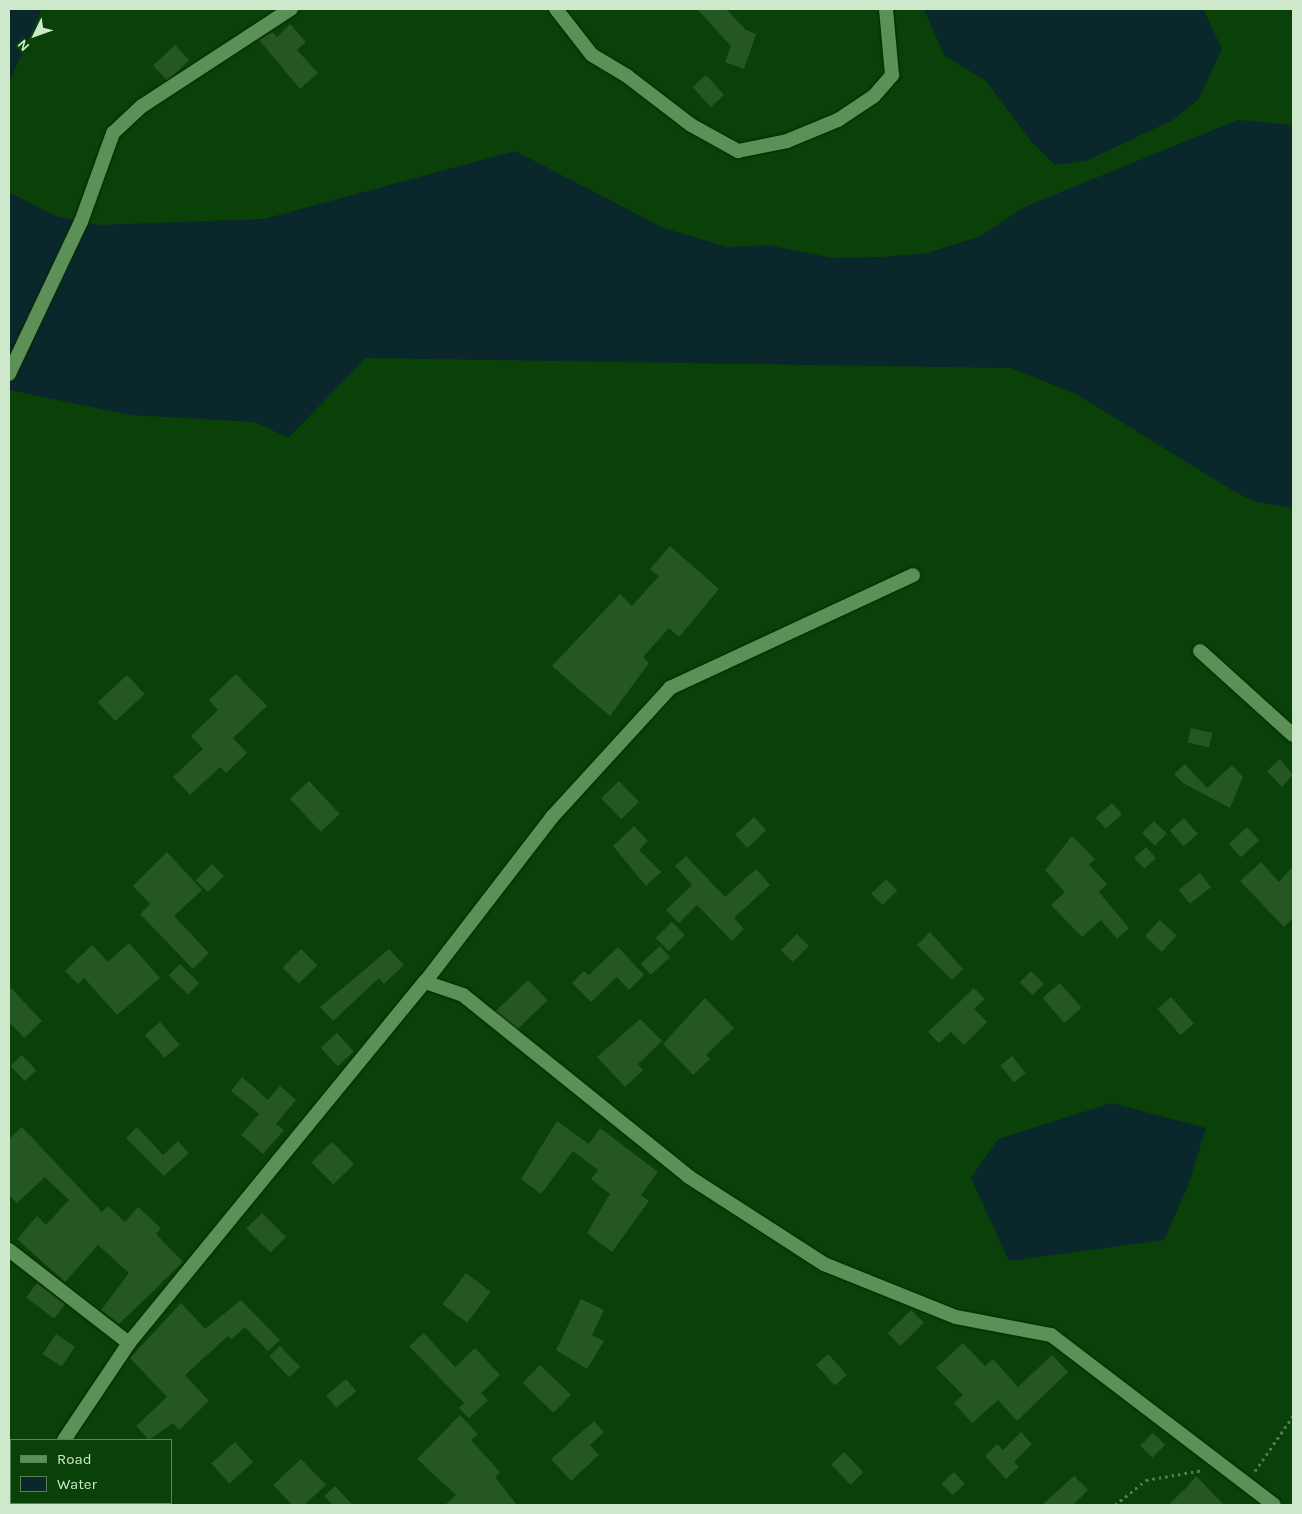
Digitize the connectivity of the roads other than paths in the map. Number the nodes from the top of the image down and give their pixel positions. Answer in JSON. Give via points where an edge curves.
{"nodes":[{"id":1,"x":291,"y":9,"type":"edge"},
{"id":2,"x":556,"y":9,"type":"edge"},
{"id":3,"x":886,"y":9,"type":"edge"},
{"id":4,"x":9,"y":374,"type":"edge"},
{"id":5,"x":913,"y":575,"type":"dead end"},
{"id":6,"x":1200,"y":651,"type":"dead end"},
{"id":7,"x":1293,"y":735,"type":"edge"},
{"id":8,"x":425,"y":982,"type":"junction"},
{"id":9,"x":9,"y":1250,"type":"edge"},
{"id":10,"x":129,"y":1343,"type":"junction"},
{"id":11,"x":65,"y":1439,"type":"edge"},
{"id":12,"x":1274,"y":1505,"type":"edge"}],
"edges":[{"from":1,"to":4,"type":"street","via":[[142,106],[113,133],[59,272]]},
{"from":2,"to":3,"type":"street","via":[[592,55],[627,76],[691,125],[738,150],[787,141],[838,120],[874,96],[892,75]]},
{"from":5,"to":8,"type":"street","via":[[670,688],[552,816]]},
{"from":6,"to":7,"type":"street"},
{"from":8,"to":10,"type":"street"},
{"from":8,"to":12,"type":"street","via":[[463,996],[689,1177],[824,1264],[956,1317],[1052,1335]]},
{"from":9,"to":10,"type":"street"},
{"from":10,"to":11,"type":"street"}]}
